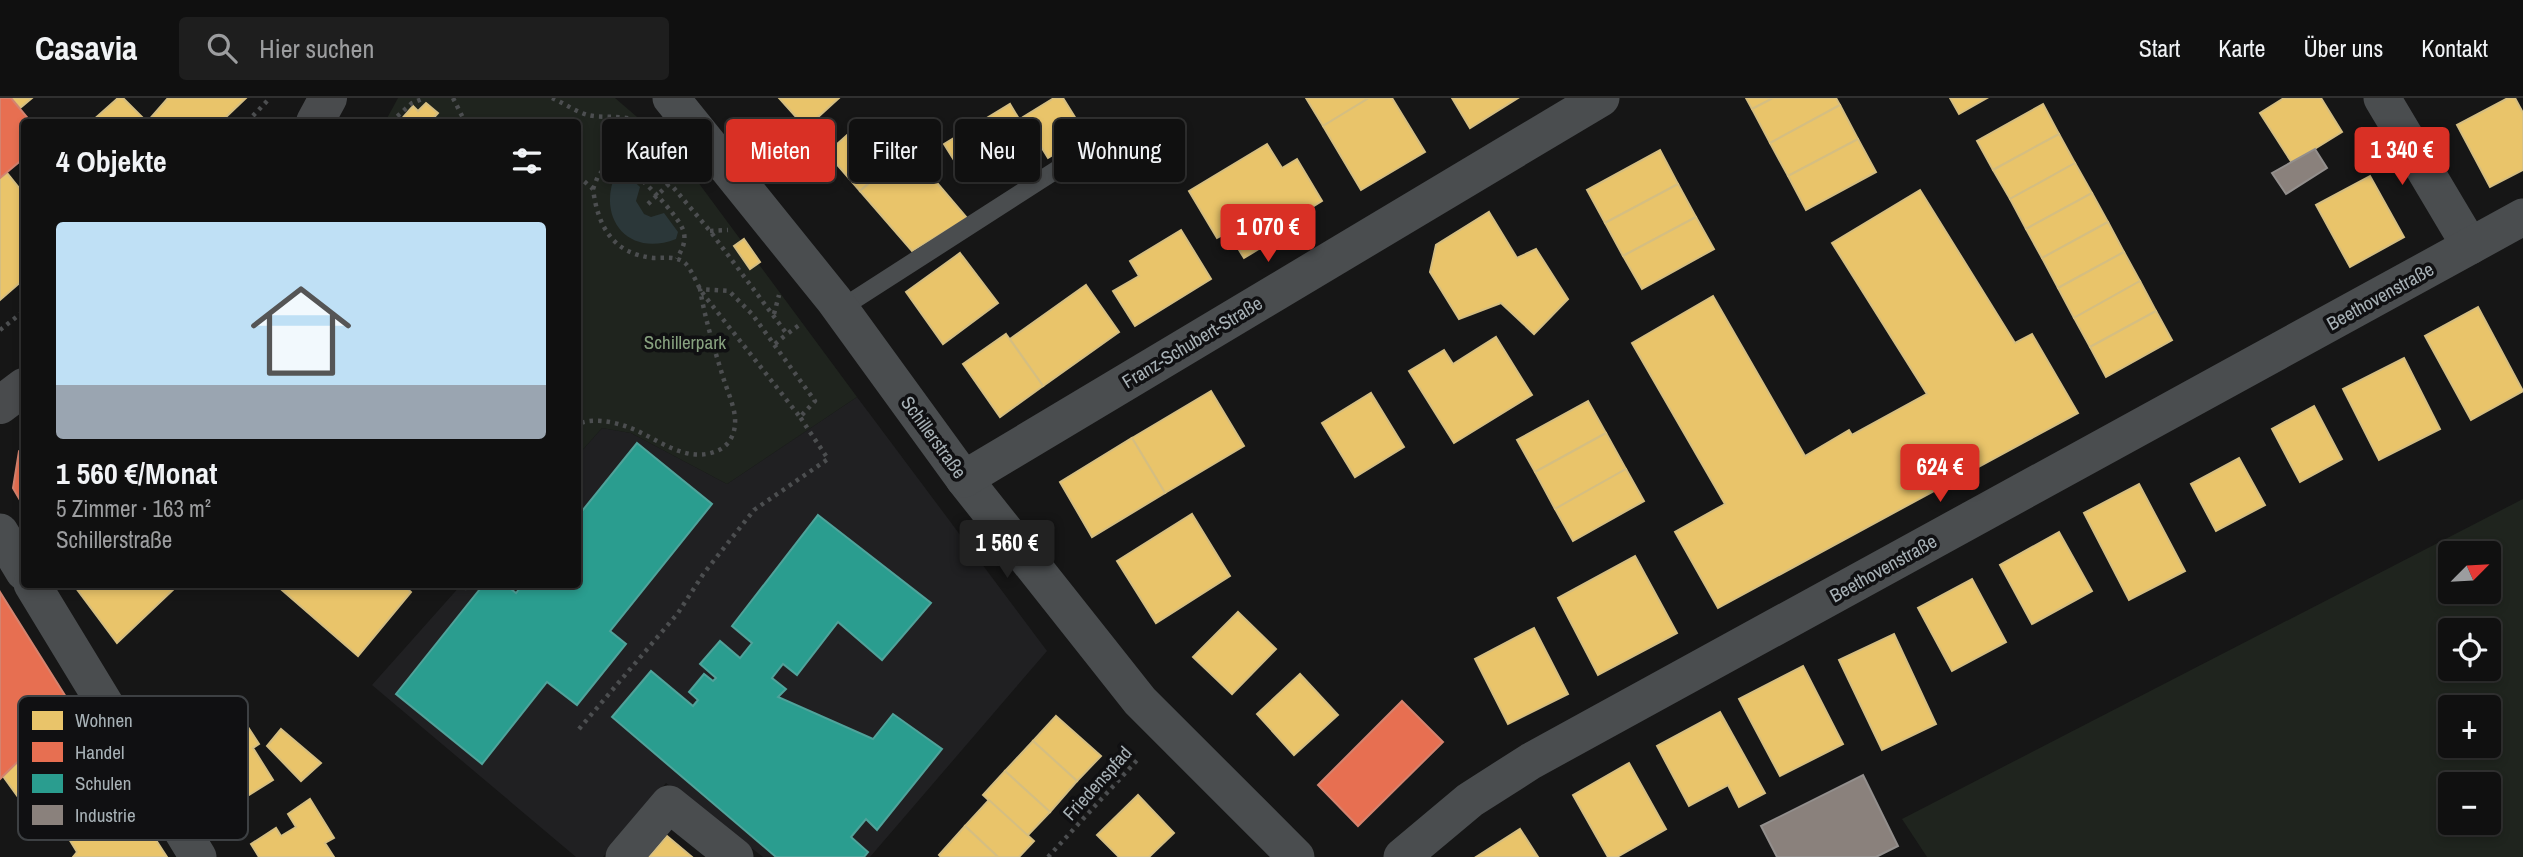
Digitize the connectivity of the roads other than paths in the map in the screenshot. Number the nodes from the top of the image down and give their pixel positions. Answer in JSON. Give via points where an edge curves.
{"nodes":[{"id":1,"x":328,"y":98,"type":"edge"},
{"id":2,"x":671,"y":98,"type":"edge"},
{"id":3,"x":1601,"y":98,"type":"edge"},
{"id":4,"x":2382,"y":98,"type":"edge"},
{"id":5,"x":318,"y":119,"type":"edge"},
{"id":6,"x":1054,"y":171,"type":"edge"},
{"id":7,"x":2523,"y":217,"type":"edge"},
{"id":8,"x":2470,"y":246,"type":"junction"},
{"id":9,"x":825,"y":313,"type":"junction"},
{"id":10,"x":21,"y":389,"type":"edge"},
{"id":11,"x":0,"y":405,"type":"edge"},
{"id":12,"x":964,"y":479,"type":"junction"},
{"id":13,"x":0,"y":532,"type":"edge"},
{"id":14,"x":21,"y":567,"type":"edge"},
{"id":15,"x":34,"y":588,"type":"edge"},
{"id":16,"x":100,"y":696,"type":"edge"},
{"id":17,"x":188,"y":840,"type":"edge"},
{"id":18,"x":198,"y":857,"type":"edge"},
{"id":19,"x":624,"y":857,"type":"edge"},
{"id":20,"x":735,"y":857,"type":"edge"},
{"id":21,"x":1296,"y":857,"type":"edge"},
{"id":22,"x":1402,"y":857,"type":"edge"}],
"edges":[{"from":1,"to":5,"type":"main road"},
{"from":2,"to":9,"type":"street","name":"Schillerstraße"},
{"from":3,"to":12,"type":"street","name":"Franz-Schubert-Straße"},
{"from":4,"to":8,"type":"street"},
{"from":6,"to":9,"type":"lane"},
{"from":7,"to":8,"type":"street","name":"Beethovenstraße"},
{"from":8,"to":22,"type":"street","name":"Beethovenstraße","via":[[1531,761],[1470,800]]},
{"from":9,"to":12,"type":"street","name":"Schillerstraße"},
{"from":10,"to":11,"type":"main road"},
{"from":12,"to":21,"type":"street","name":"Schillerstraße","via":[[1140,701]]},
{"from":13,"to":14,"type":"street"},
{"from":15,"to":16,"type":"street"},
{"from":17,"to":18,"type":"street"},
{"from":19,"to":20,"type":"street","via":[[668,804]]}]}
